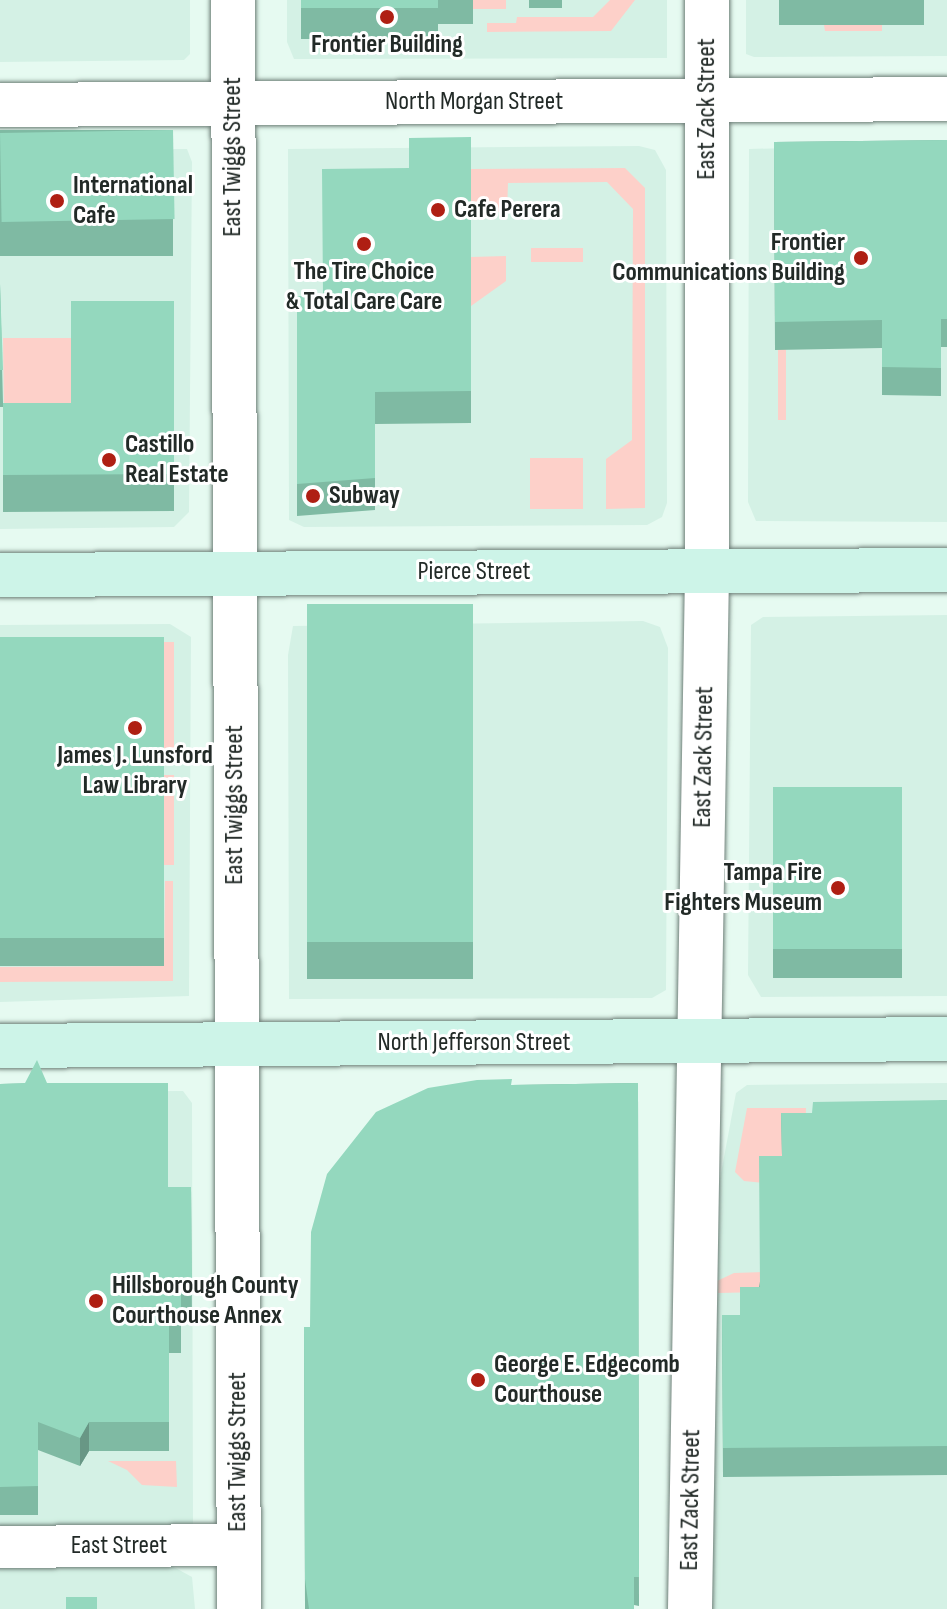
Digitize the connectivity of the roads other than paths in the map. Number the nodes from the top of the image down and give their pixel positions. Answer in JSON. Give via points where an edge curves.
{"nodes":[{"id":1,"x":233,"y":0,"type":"edge"},
{"id":2,"x":707,"y":0,"type":"edge"},
{"id":3,"x":947,"y":99,"type":"edge"},
{"id":4,"x":707,"y":102,"type":"junction"},
{"id":5,"x":233,"y":103,"type":"junction"},
{"id":6,"x":0,"y":105,"type":"edge"},
{"id":7,"x":947,"y":570,"type":"edge"},
{"id":8,"x":707,"y":572,"type":"junction"},
{"id":9,"x":234,"y":573,"type":"junction"},
{"id":10,"x":0,"y":575,"type":"edge"},
{"id":11,"x":947,"y":1039,"type":"edge"},
{"id":12,"x":699,"y":1040,"type":"junction"},
{"id":13,"x":236,"y":1044,"type":"junction"},
{"id":14,"x":0,"y":1046,"type":"edge"},
{"id":15,"x":238,"y":1545,"type":"junction"},
{"id":16,"x":0,"y":1547,"type":"edge"},
{"id":17,"x":239,"y":1609,"type":"edge"},
{"id":18,"x":690,"y":1609,"type":"edge"}],
"edges":[{"from":1,"to":5,"type":"street","name":"East Twiggs Street"},
{"from":2,"to":4,"type":"street","name":"East Zack Street"},
{"from":3,"to":4,"type":"street","name":"North Morgan Street"},
{"from":4,"to":5,"type":"street","name":"North Morgan Street"},
{"from":4,"to":8,"type":"street","name":"East Zack Street"},
{"from":5,"to":6,"type":"street","name":"North Morgan Street"},
{"from":5,"to":9,"type":"street","name":"East Twiggs Street"},
{"from":7,"to":8,"type":"main road","name":"Pierce Street"},
{"from":8,"to":9,"type":"main road","name":"Pierce Street"},
{"from":8,"to":12,"type":"street","name":"East Zack Street"},
{"from":9,"to":10,"type":"main road","name":"Pierce Street"},
{"from":9,"to":13,"type":"street","name":"East Twiggs Street"},
{"from":11,"to":12,"type":"main road","name":"North Jefferson Street"},
{"from":12,"to":13,"type":"main road","name":"North Jefferson Street"},
{"from":12,"to":18,"type":"street","name":"East Zack Street"},
{"from":13,"to":14,"type":"main road","name":"North Jefferson Street"},
{"from":13,"to":15,"type":"street","name":"East Twiggs Street"},
{"from":15,"to":16,"type":"street","name":"East Street"},
{"from":15,"to":17,"type":"street","name":"East Twiggs Street"}]}
